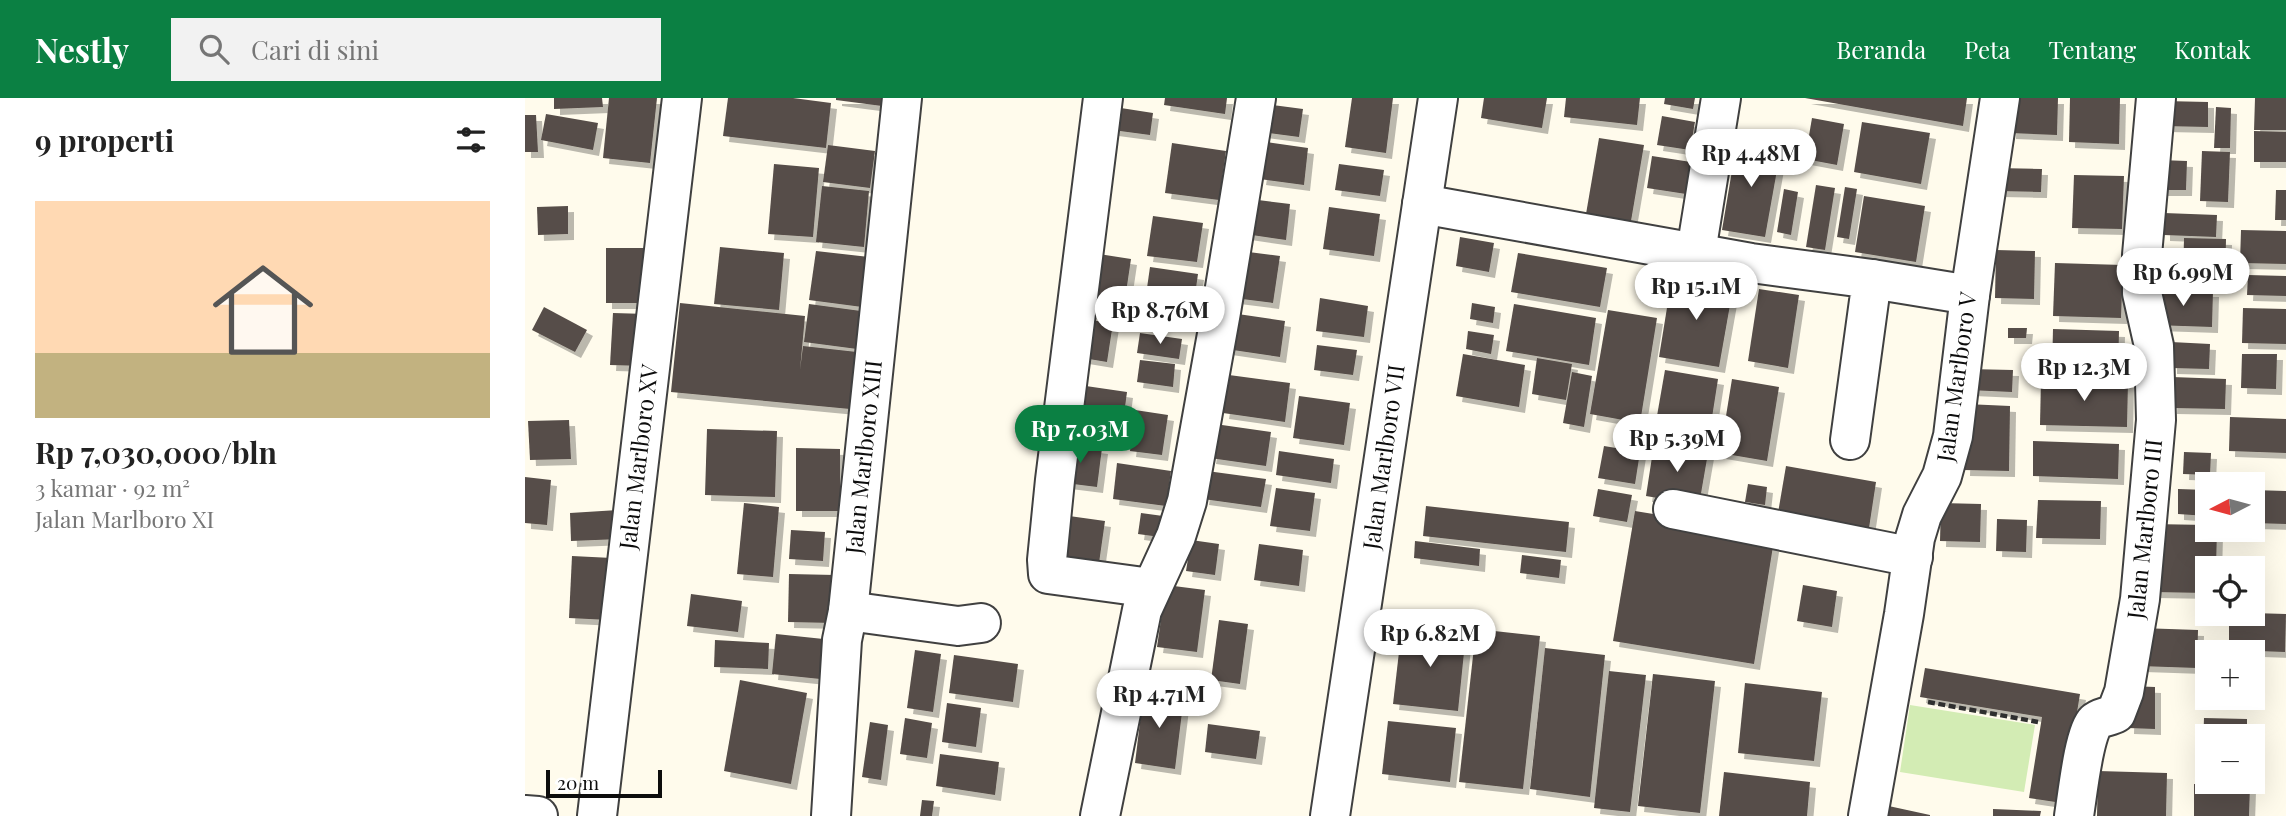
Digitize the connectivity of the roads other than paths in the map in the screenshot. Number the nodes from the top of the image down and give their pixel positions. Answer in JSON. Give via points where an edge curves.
{"nodes":[{"id":1,"x":682,"y":98,"type":"edge"},
{"id":2,"x":902,"y":98,"type":"edge"},
{"id":3,"x":1103,"y":98,"type":"edge"},
{"id":4,"x":1256,"y":98,"type":"edge"},
{"id":5,"x":1438,"y":98,"type":"edge"},
{"id":6,"x":1721,"y":98,"type":"edge"},
{"id":7,"x":2000,"y":98,"type":"edge"},
{"id":8,"x":2156,"y":98,"type":"edge"},
{"id":9,"x":1422,"y":204,"type":"junction"},
{"id":10,"x":1696,"y":252,"type":"junction"},
{"id":11,"x":1873,"y":279,"type":"junction"},
{"id":12,"x":1970,"y":295,"type":"junction"},
{"id":13,"x":1850,"y":440,"type":"dead end"},
{"id":14,"x":1673,"y":509,"type":"dead end"},
{"id":15,"x":1913,"y":557,"type":"junction"},
{"id":16,"x":1151,"y":588,"type":"junction"},
{"id":17,"x":848,"y":611,"type":"junction"},
{"id":18,"x":981,"y":623,"type":"dead end"},
{"id":19,"x":525,"y":814,"type":"edge"},
{"id":20,"x":538,"y":816,"type":"edge"},
{"id":21,"x":597,"y":816,"type":"edge"},
{"id":22,"x":831,"y":816,"type":"edge"},
{"id":23,"x":1100,"y":816,"type":"edge"},
{"id":24,"x":1330,"y":816,"type":"edge"},
{"id":25,"x":1868,"y":816,"type":"edge"},
{"id":26,"x":2074,"y":816,"type":"edge"}],
"edges":[{"from":1,"to":21,"type":"street","name":"Jalan Marlboro XV"},
{"from":2,"to":17,"type":"street","name":"Jalan Marlboro XIII"},
{"from":3,"to":16,"type":"street","via":[[1055,480],[1048,573]]},
{"from":4,"to":16,"type":"street","via":[[1187,500]]},
{"from":5,"to":9,"type":"street","name":"Jalan Marlboro VII"},
{"from":6,"to":10,"type":"street"},
{"from":7,"to":12,"type":"street","name":"Jalan Marlboro V"},
{"from":8,"to":26,"type":"street","name":"Jalan Marlboro III","via":[[2142,255],[2142,293],[2154,346],[2156,420],[2140,599],[2124,692],[2116,713],[2098,719],[2091,729]]},
{"from":9,"to":10,"type":"street"},
{"from":9,"to":24,"type":"street","name":"Jalan Marlboro VII"},
{"from":10,"to":11,"type":"street"},
{"from":11,"to":12,"type":"street"},
{"from":11,"to":13,"type":"street"},
{"from":12,"to":15,"type":"street","name":"Jalan Marlboro V","via":[[1949,458],[1922,515]]},
{"from":14,"to":15,"type":"street"},
{"from":15,"to":25,"type":"street","name":"Jalan Marlboro V"},
{"from":16,"to":23,"type":"street","via":[[1135,636]]},
{"from":17,"to":18,"type":"street","via":[[958,626]]},
{"from":17,"to":22,"type":"street","name":"Jalan Marlboro XIII","via":[[842,640]]},
{"from":19,"to":20,"type":"street"}]}
